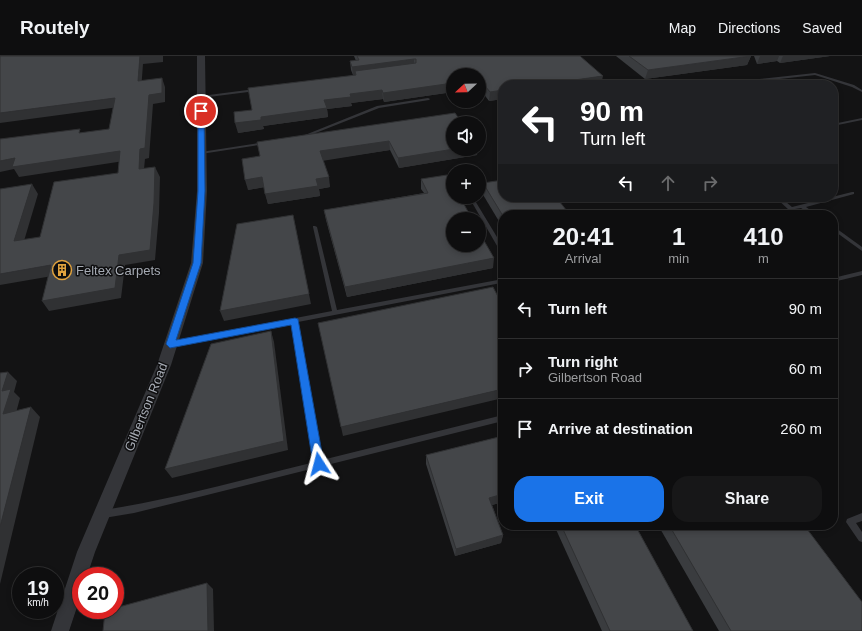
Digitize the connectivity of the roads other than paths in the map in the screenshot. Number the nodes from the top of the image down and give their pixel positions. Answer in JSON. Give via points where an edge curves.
{"nodes":[{"id":1,"x":201,"y":56,"type":"edge"},
{"id":2,"x":760,"y":80,"type":"edge"},
{"id":3,"x":834,"y":80,"type":"edge"},
{"id":4,"x":838,"y":81,"type":"edge"},
{"id":5,"x":261,"y":89,"type":"edge"},
{"id":6,"x":862,"y":90,"type":"edge"},
{"id":7,"x":201,"y":97,"type":"junction"},
{"id":8,"x":428,"y":99,"type":"edge"},
{"id":9,"x":862,"y":120,"type":"edge"},
{"id":10,"x":838,"y":124,"type":"edge"},
{"id":11,"x":294,"y":138,"type":"edge"},
{"id":12,"x":271,"y":142,"type":"edge"},
{"id":13,"x":201,"y":153,"type":"junction"},
{"id":14,"x":852,"y":193,"type":"dead end"},
{"id":15,"x":838,"y":197,"type":"edge"},
{"id":16,"x":783,"y":202,"type":"edge"},
{"id":17,"x":817,"y":202,"type":"edge"},
{"id":18,"x":476,"y":204,"type":"edge"},
{"id":19,"x":802,"y":206,"type":"junction"},
{"id":20,"x":808,"y":210,"type":"edge"},
{"id":21,"x":315,"y":227,"type":"dead end"},
{"id":22,"x":838,"y":232,"type":"edge"},
{"id":23,"x":498,"y":242,"type":"edge"},
{"id":24,"x":862,"y":249,"type":"edge"},
{"id":25,"x":862,"y":273,"type":"edge"},
{"id":26,"x":838,"y":279,"type":"edge"},
{"id":27,"x":498,"y":282,"type":"edge"},
{"id":28,"x":335,"y":313,"type":"junction"},
{"id":29,"x":295,"y":321,"type":"junction"},
{"id":30,"x":170,"y":344,"type":"junction"},
{"id":31,"x":498,"y":419,"type":"edge"},
{"id":32,"x":319,"y":464,"type":"junction"},
{"id":33,"x":102,"y":514,"type":"junction"},
{"id":34,"x":862,"y":517,"type":"edge"},
{"id":35,"x":862,"y":538,"type":"edge"},
{"id":36,"x":60,"y":631,"type":"edge"}],
"edges":[{"from":1,"to":7,"type":"street","name":"Gilbertson Road"},
{"from":2,"to":3,"type":"lane","via":[[814,74]]},
{"from":4,"to":6,"type":"lane"},
{"from":5,"to":7,"type":"lane"},
{"from":7,"to":13,"type":"street","name":"Gilbertson Road"},
{"from":8,"to":11,"type":"lane","via":[[378,107]]},
{"from":9,"to":10,"type":"lane"},
{"from":12,"to":13,"type":"lane"},
{"from":13,"to":30,"type":"street","name":"Gilbertson Road","via":[[202,191],[197,263]]},
{"from":14,"to":15,"type":"lane"},
{"from":16,"to":19,"type":"lane","via":[[791,209]]},
{"from":17,"to":19,"type":"lane"},
{"from":18,"to":23,"type":"lane"},
{"from":19,"to":20,"type":"lane"},
{"from":21,"to":28,"type":"lane"},
{"from":22,"to":24,"type":"lane"},
{"from":25,"to":26,"type":"lane"},
{"from":27,"to":28,"type":"lane"},
{"from":28,"to":29,"type":"lane"},
{"from":29,"to":30,"type":"lane"},
{"from":29,"to":32,"type":"lane"},
{"from":30,"to":33,"type":"street","name":"Gilbertson Road","via":[[164,365]]},
{"from":31,"to":32,"type":"lane"},
{"from":32,"to":33,"type":"lane","via":[[196,495]]},
{"from":33,"to":36,"type":"street","name":"Gilbertson Road","via":[[86,552]]},
{"from":34,"to":35,"type":"lane","via":[[850,522]]}]}
